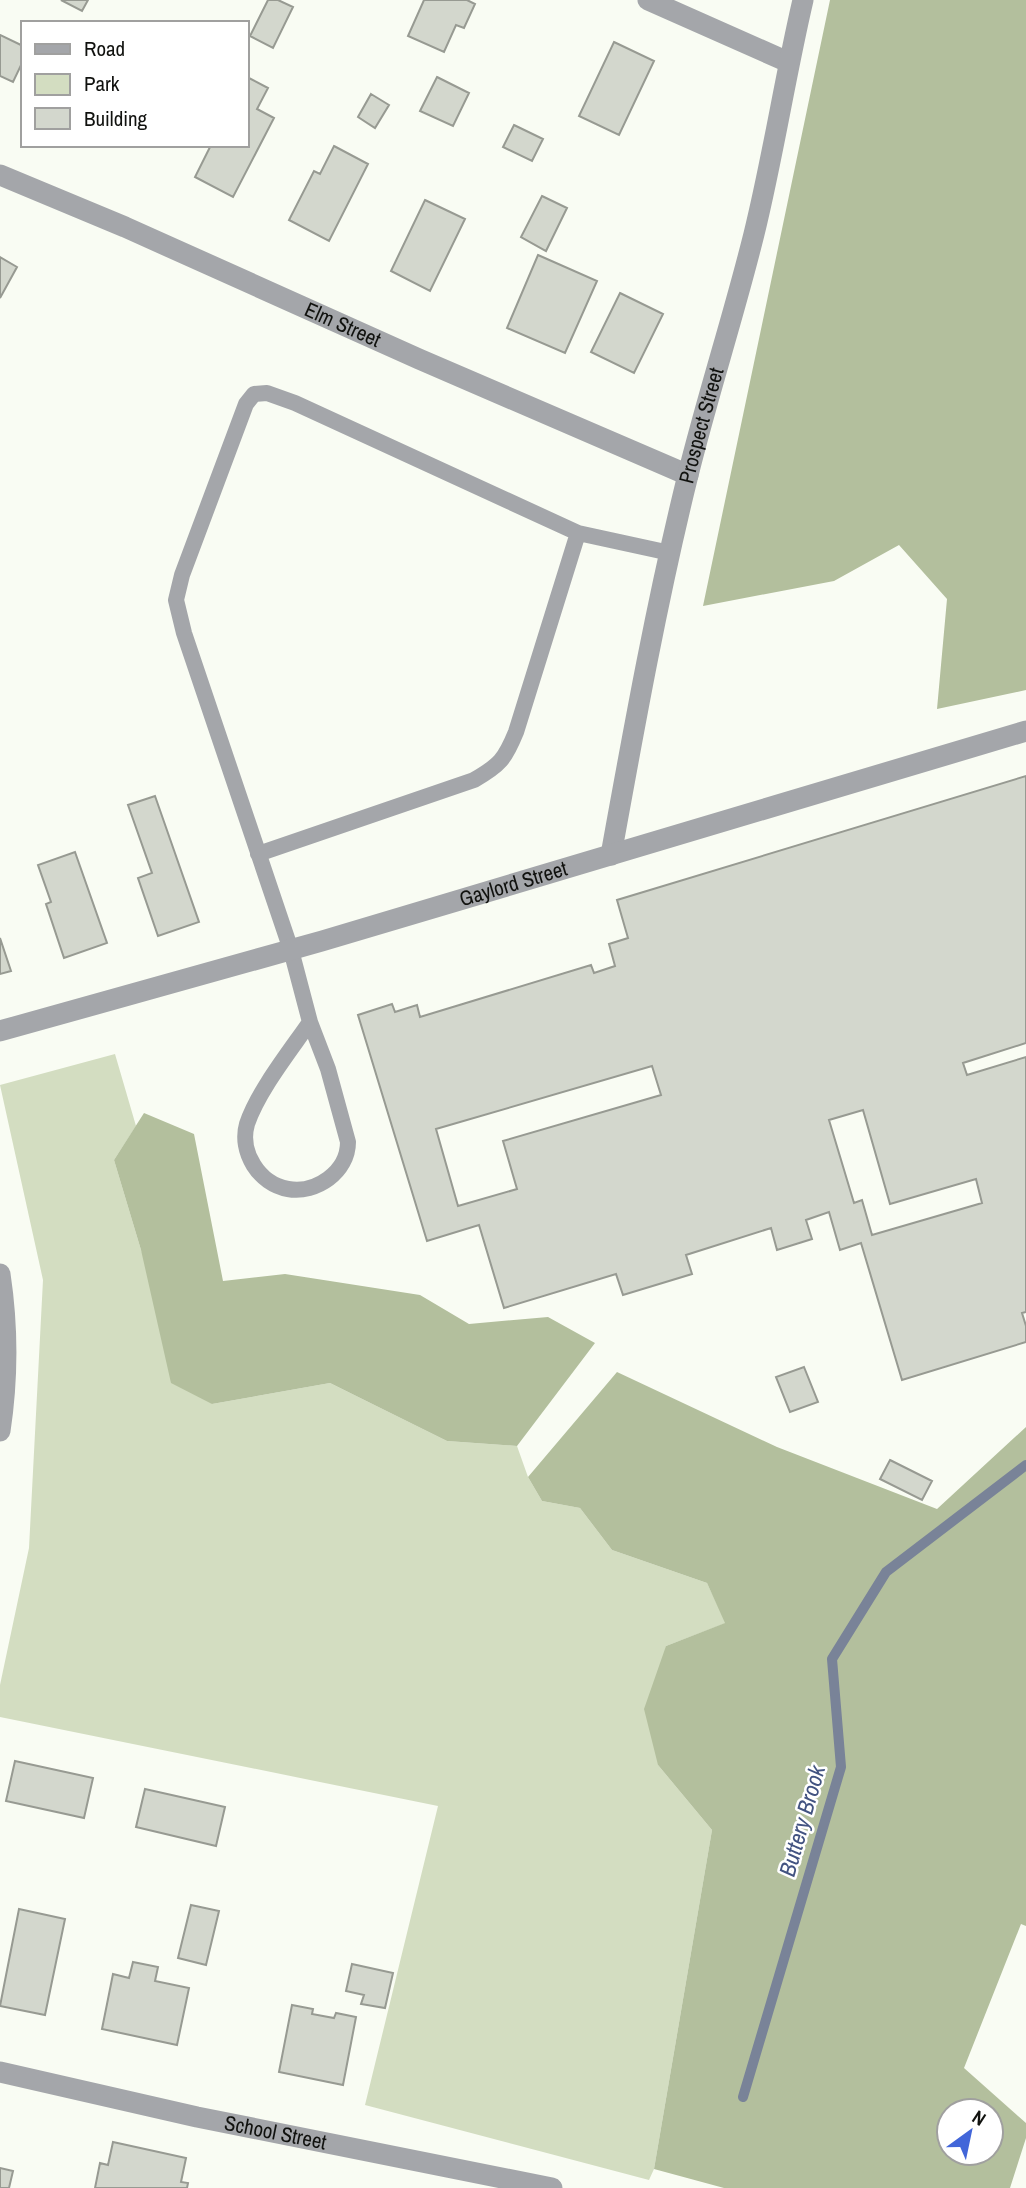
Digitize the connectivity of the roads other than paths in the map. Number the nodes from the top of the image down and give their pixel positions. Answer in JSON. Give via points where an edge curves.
{"nodes":[{"id":1,"x":648,"y":0,"type":"edge"},
{"id":2,"x":803,"y":0,"type":"edge"},
{"id":3,"x":788,"y":62,"type":"junction"},
{"id":4,"x":0,"y":175,"type":"edge"},
{"id":5,"x":688,"y":475,"type":"junction"},
{"id":6,"x":578,"y":533,"type":"junction"},
{"id":7,"x":670,"y":553,"type":"junction"},
{"id":8,"x":1026,"y":731,"type":"edge"},
{"id":9,"x":258,"y":854,"type":"junction"},
{"id":10,"x":611,"y":855,"type":"junction"},
{"id":11,"x":291,"y":950,"type":"junction"},
{"id":12,"x":310,"y":1023,"type":"junction"},
{"id":13,"x":0,"y":1031,"type":"edge"},
{"id":14,"x":0,"y":1274,"type":"edge"},
{"id":15,"x":0,"y":1431,"type":"edge"},
{"id":16,"x":0,"y":2071,"type":"edge"},
{"id":17,"x":527,"y":2185,"type":"edge"},
{"id":18,"x":552,"y":2188,"type":"edge"}],
"edges":[{"from":1,"to":3,"type":"street"},
{"from":2,"to":3,"type":"street","name":"Prospect Street"},
{"from":3,"to":5,"type":"street","name":"Prospect Street","via":[[754,231]]},
{"from":4,"to":5,"type":"street","name":"Elm Street"},
{"from":5,"to":7,"type":"street","name":"Prospect Street"},
{"from":6,"to":7,"type":"lane"},
{"from":6,"to":9,"type":"lane","via":[[516,732],[494,769],[474,780]]},
{"from":6,"to":9,"type":"lane","via":[[295,403],[267,393],[254,394],[246,404],[176,600]]},
{"from":7,"to":10,"type":"street","name":"Prospect Street"},
{"from":8,"to":10,"type":"street","name":"Gaylord Street"},
{"from":9,"to":11,"type":"lane"},
{"from":10,"to":11,"type":"street","name":"Gaylord Street"},
{"from":11,"to":12,"type":"lane"},
{"from":11,"to":13,"type":"street","name":"Gaylord Street"},
{"from":12,"to":12,"type":"lane","via":[[328,1069],[348,1151],[326,1181],[312,1188],[286,1189],[253,1165],[246,1153],[247,1126]]},
{"from":14,"to":15,"type":"street","via":[[7,1356]]},
{"from":16,"to":17,"type":"street","name":"School Street"},
{"from":17,"to":18,"type":"street","name":"School Street"}]}
